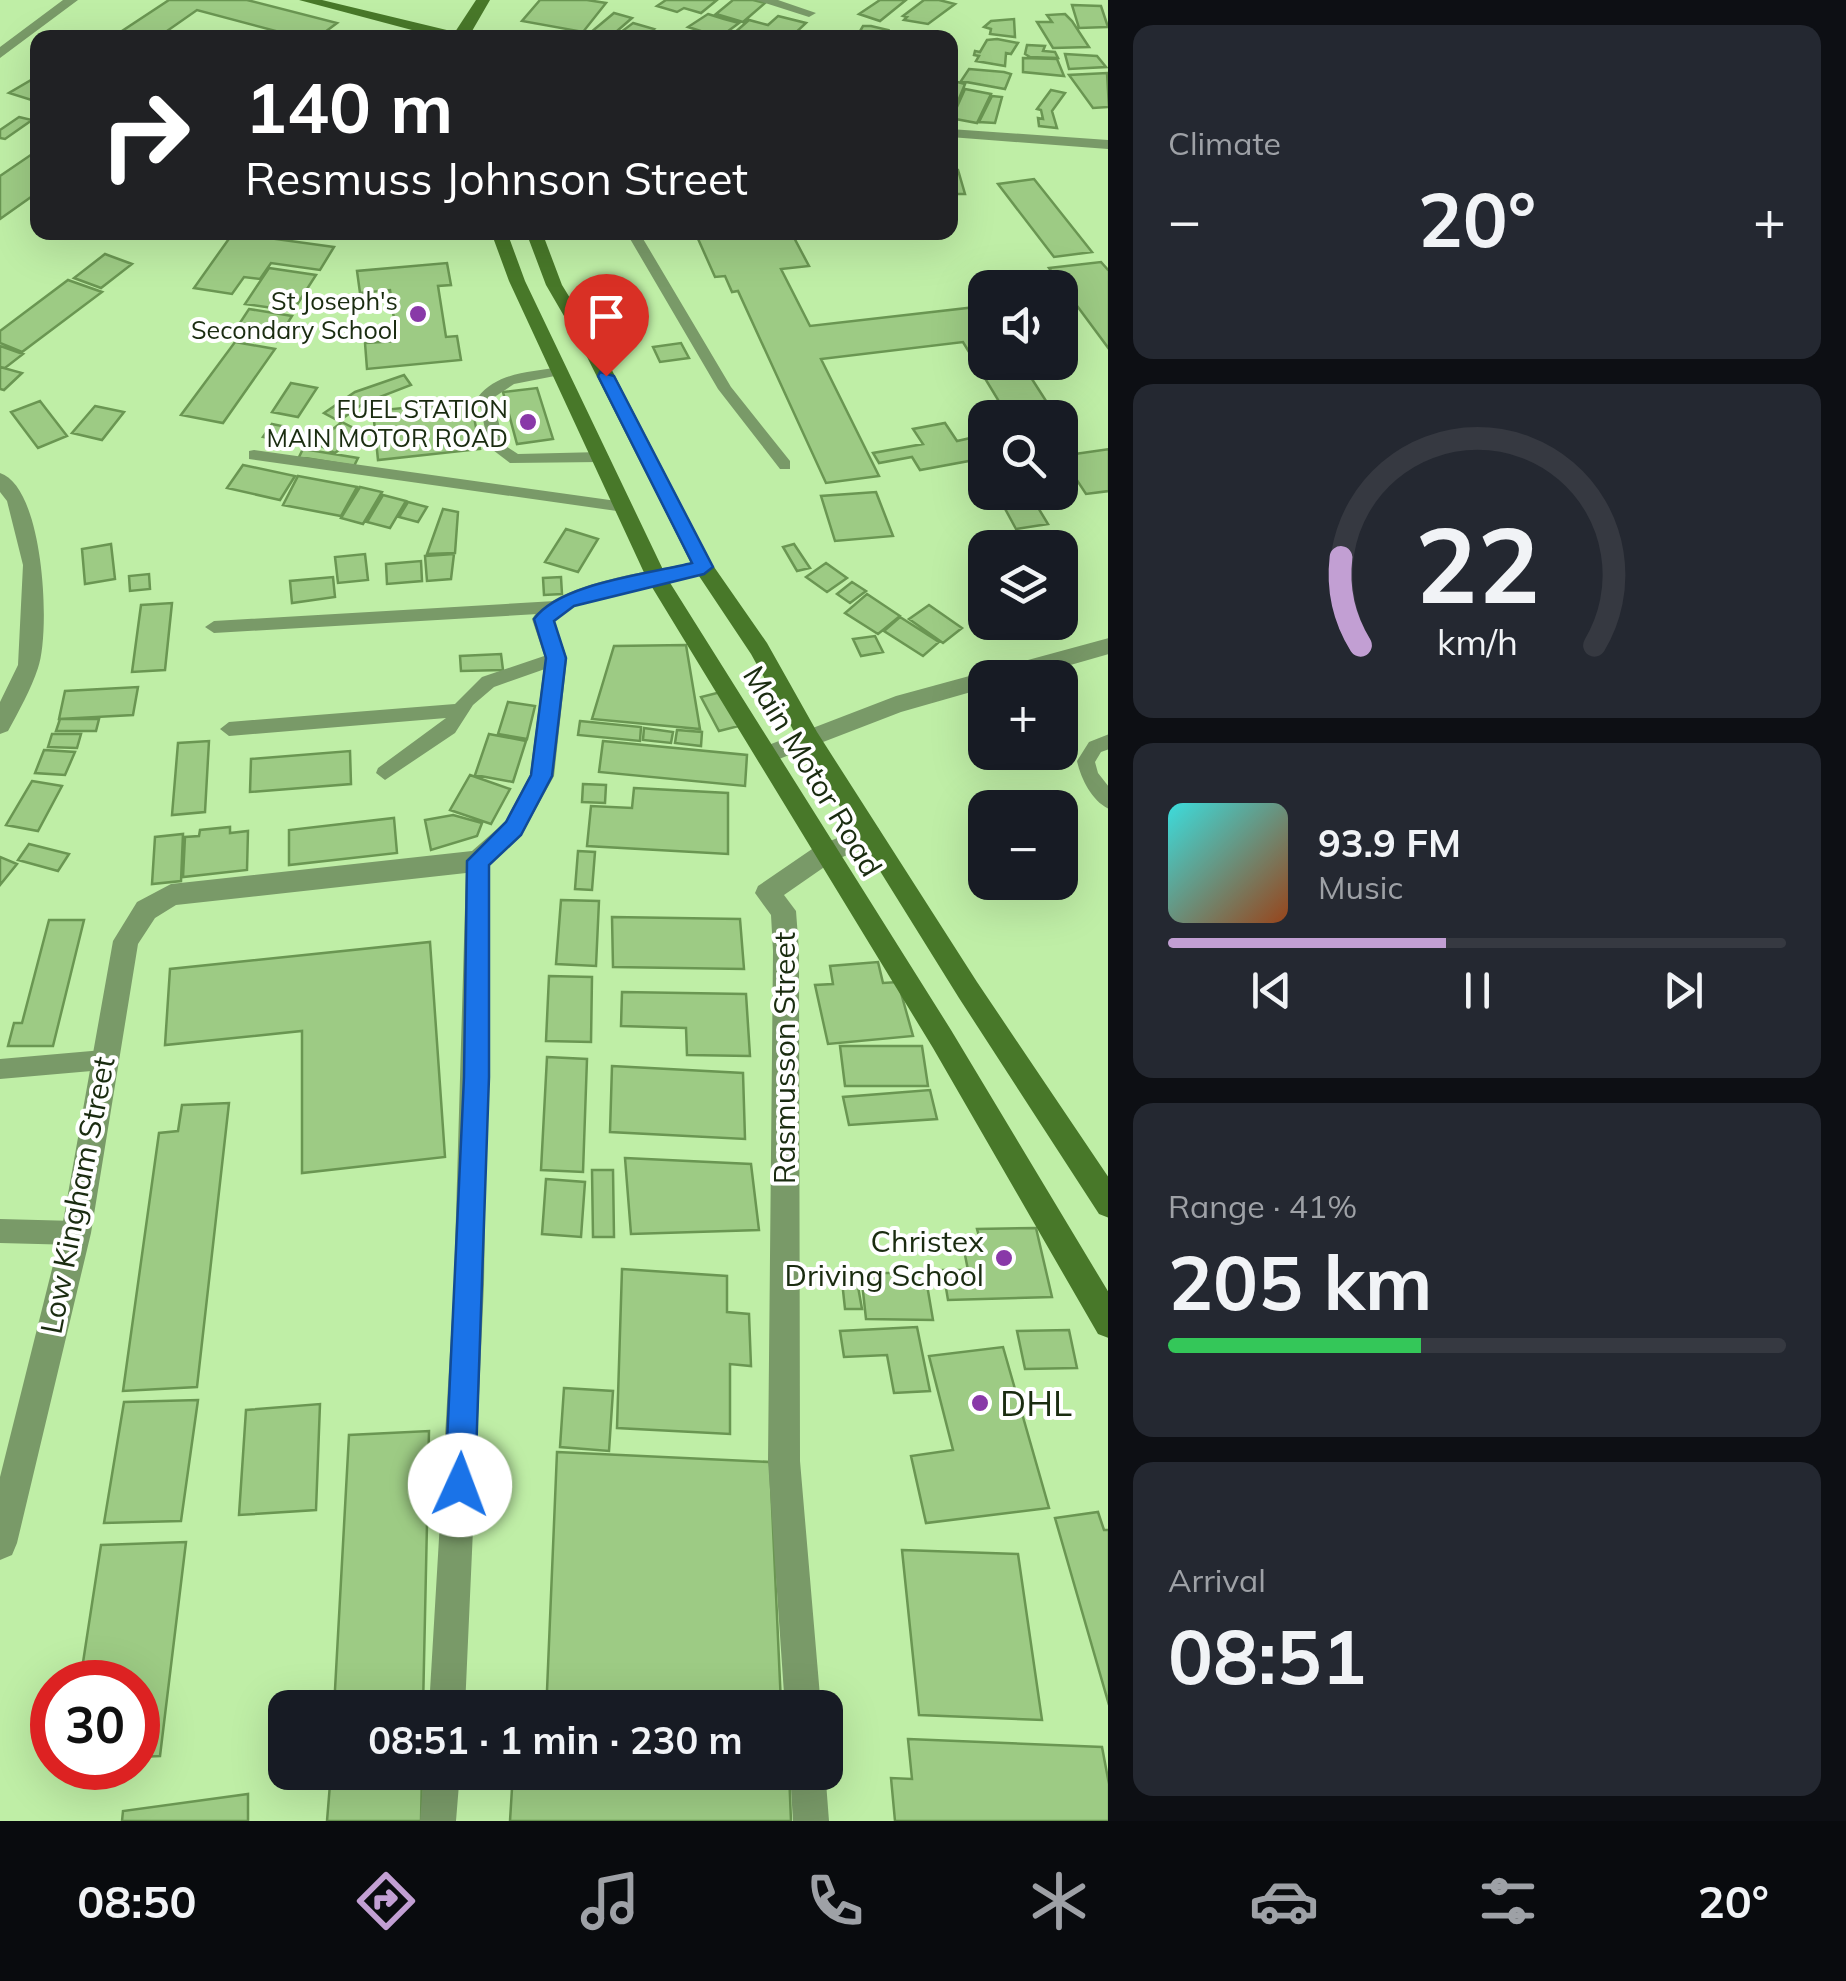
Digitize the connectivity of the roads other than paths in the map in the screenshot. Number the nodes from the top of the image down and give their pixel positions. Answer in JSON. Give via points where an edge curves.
{"nodes":[{"id":1,"x":71,"y":0,"type":"edge"},
{"id":2,"x":306,"y":0,"type":"edge"},
{"id":3,"x":483,"y":0,"type":"edge"},
{"id":4,"x":763,"y":0,"type":"edge"},
{"id":5,"x":810,"y":13,"type":"dead end"},
{"id":6,"x":32,"y":30,"type":"edge"},
{"id":7,"x":431,"y":30,"type":"edge"},
{"id":8,"x":464,"y":30,"type":"edge"},
{"id":9,"x":30,"y":31,"type":"edge"},
{"id":10,"x":0,"y":54,"type":"edge"},
{"id":11,"x":958,"y":133,"type":"edge"},
{"id":12,"x":1108,"y":145,"type":"edge"},
{"id":13,"x":502,"y":240,"type":"edge"},
{"id":14,"x":537,"y":240,"type":"edge"},
{"id":15,"x":637,"y":240,"type":"edge"},
{"id":16,"x":560,"y":371,"type":"junction"},
{"id":17,"x":254,"y":454,"type":"dead end"},
{"id":18,"x":600,"y":456,"type":"junction"},
{"id":19,"x":785,"y":466,"type":"dead end"},
{"id":20,"x":0,"y":479,"type":"edge"},
{"id":21,"x":624,"y":506,"type":"junction"},
{"id":22,"x":704,"y":567,"type":"junction"},
{"id":23,"x":657,"y":578,"type":"junction"},
{"id":24,"x":555,"y":607,"type":"junction"},
{"id":25,"x":214,"y":626,"type":"dead end"},
{"id":26,"x":1108,"y":646,"type":"edge"},
{"id":27,"x":556,"y":658,"type":"junction"},
{"id":28,"x":1058,"y":660,"type":"edge"},
{"id":29,"x":968,"y":685,"type":"edge"},
{"id":30,"x":460,"y":710,"type":"junction"},
{"id":31,"x":0,"y":725,"type":"edge"},
{"id":32,"x":228,"y":729,"type":"dead end"},
{"id":33,"x":809,"y":738,"type":"junction"},
{"id":34,"x":1108,"y":741,"type":"edge"},
{"id":35,"x":766,"y":754,"type":"junction"},
{"id":36,"x":386,"y":774,"type":"dead end"},
{"id":37,"x":1108,"y":802,"type":"edge"},
{"id":38,"x":870,"y":835,"type":"junction"},
{"id":39,"x":824,"y":854,"type":"junction"},
{"id":40,"x":478,"y":861,"type":"junction"},
{"id":41,"x":103,"y":1060,"type":"junction"},
{"id":42,"x":0,"y":1068,"type":"edge"},
{"id":43,"x":1108,"y":1204,"type":"edge"},
{"id":44,"x":0,"y":1231,"type":"edge"},
{"id":45,"x":76,"y":1233,"type":"junction"},
{"id":46,"x":1108,"y":1323,"type":"edge"},
{"id":47,"x":0,"y":1543,"type":"edge"},
{"id":48,"x":447,"y":1690,"type":"edge"},
{"id":49,"x":802,"y":1690,"type":"edge"},
{"id":50,"x":441,"y":1790,"type":"edge"},
{"id":51,"x":809,"y":1790,"type":"edge"},
{"id":52,"x":438,"y":1821,"type":"edge"},
{"id":53,"x":811,"y":1821,"type":"edge"}],
"edges":[{"from":1,"to":6,"type":"street"},
{"from":2,"to":7,"type":"main road"},
{"from":3,"to":8,"type":"main road"},
{"from":4,"to":5,"type":"street"},
{"from":9,"to":10,"type":"street"},
{"from":11,"to":12,"type":"street"},
{"from":13,"to":16,"type":"main road","name":"Main Motor Road"},
{"from":14,"to":22,"type":"main road","name":"Main Motor Road","via":[[554,285]]},
{"from":15,"to":19,"type":"lane","via":[[725,389]]},
{"from":16,"to":18,"type":"main road","name":"Main Motor Road"},
{"from":16,"to":18,"type":"lane","via":[[488,391],[497,447],[515,458]]},
{"from":17,"to":21,"type":"lane"},
{"from":18,"to":21,"type":"main road","name":"Main Motor Road"},
{"from":20,"to":31,"type":"street","via":[[16,499],[33,564],[29,665]]},
{"from":21,"to":23,"type":"main road","name":"Main Motor Road"},
{"from":22,"to":23,"type":"street"},
{"from":22,"to":33,"type":"main road","name":"Main Motor Road"},
{"from":23,"to":24,"type":"street"},
{"from":23,"to":35,"type":"main road","name":"Main Motor Road"},
{"from":24,"to":25,"type":"lane"},
{"from":24,"to":27,"type":"street","via":[[544,619]]},
{"from":26,"to":28,"type":"street"},
{"from":27,"to":30,"type":"lane","via":[[488,682]]},
{"from":27,"to":40,"type":"street","via":[[542,776],[513,829]]},
{"from":29,"to":33,"type":"street"},
{"from":30,"to":32,"type":"lane"},
{"from":30,"to":36,"type":"lane","via":[[448,728]]},
{"from":33,"to":35,"type":"street"},
{"from":33,"to":38,"type":"main road","name":"Main Motor Road"},
{"from":34,"to":37,"type":"lane","via":[[1086,761]]},
{"from":35,"to":39,"type":"main road","name":"Main Motor Road"},
{"from":38,"to":39,"type":"street","name":"Rasmusson Street"},
{"from":38,"to":43,"type":"main road","name":"Main Motor Road"},
{"from":39,"to":46,"type":"main road","name":"Main Motor Road","via":[[942,1039]]},
{"from":39,"to":49,"type":"street","name":"Rasmusson Street","via":[[767,892],[783,911],[786,951],[784,1461]]},
{"from":40,"to":41,"type":"street","name":"Low Kingham Street","via":[[171,895],[146,910],[126,941]]},
{"from":40,"to":48,"type":"street","via":[[477,1077]]},
{"from":41,"to":42,"type":"lane"},
{"from":41,"to":45,"type":"street","name":"Low Kingham Street"},
{"from":44,"to":45,"type":"lane"},
{"from":45,"to":47,"type":"street","name":"Low Kingham Street"},
{"from":50,"to":52,"type":"street"},
{"from":51,"to":53,"type":"street"}]}
